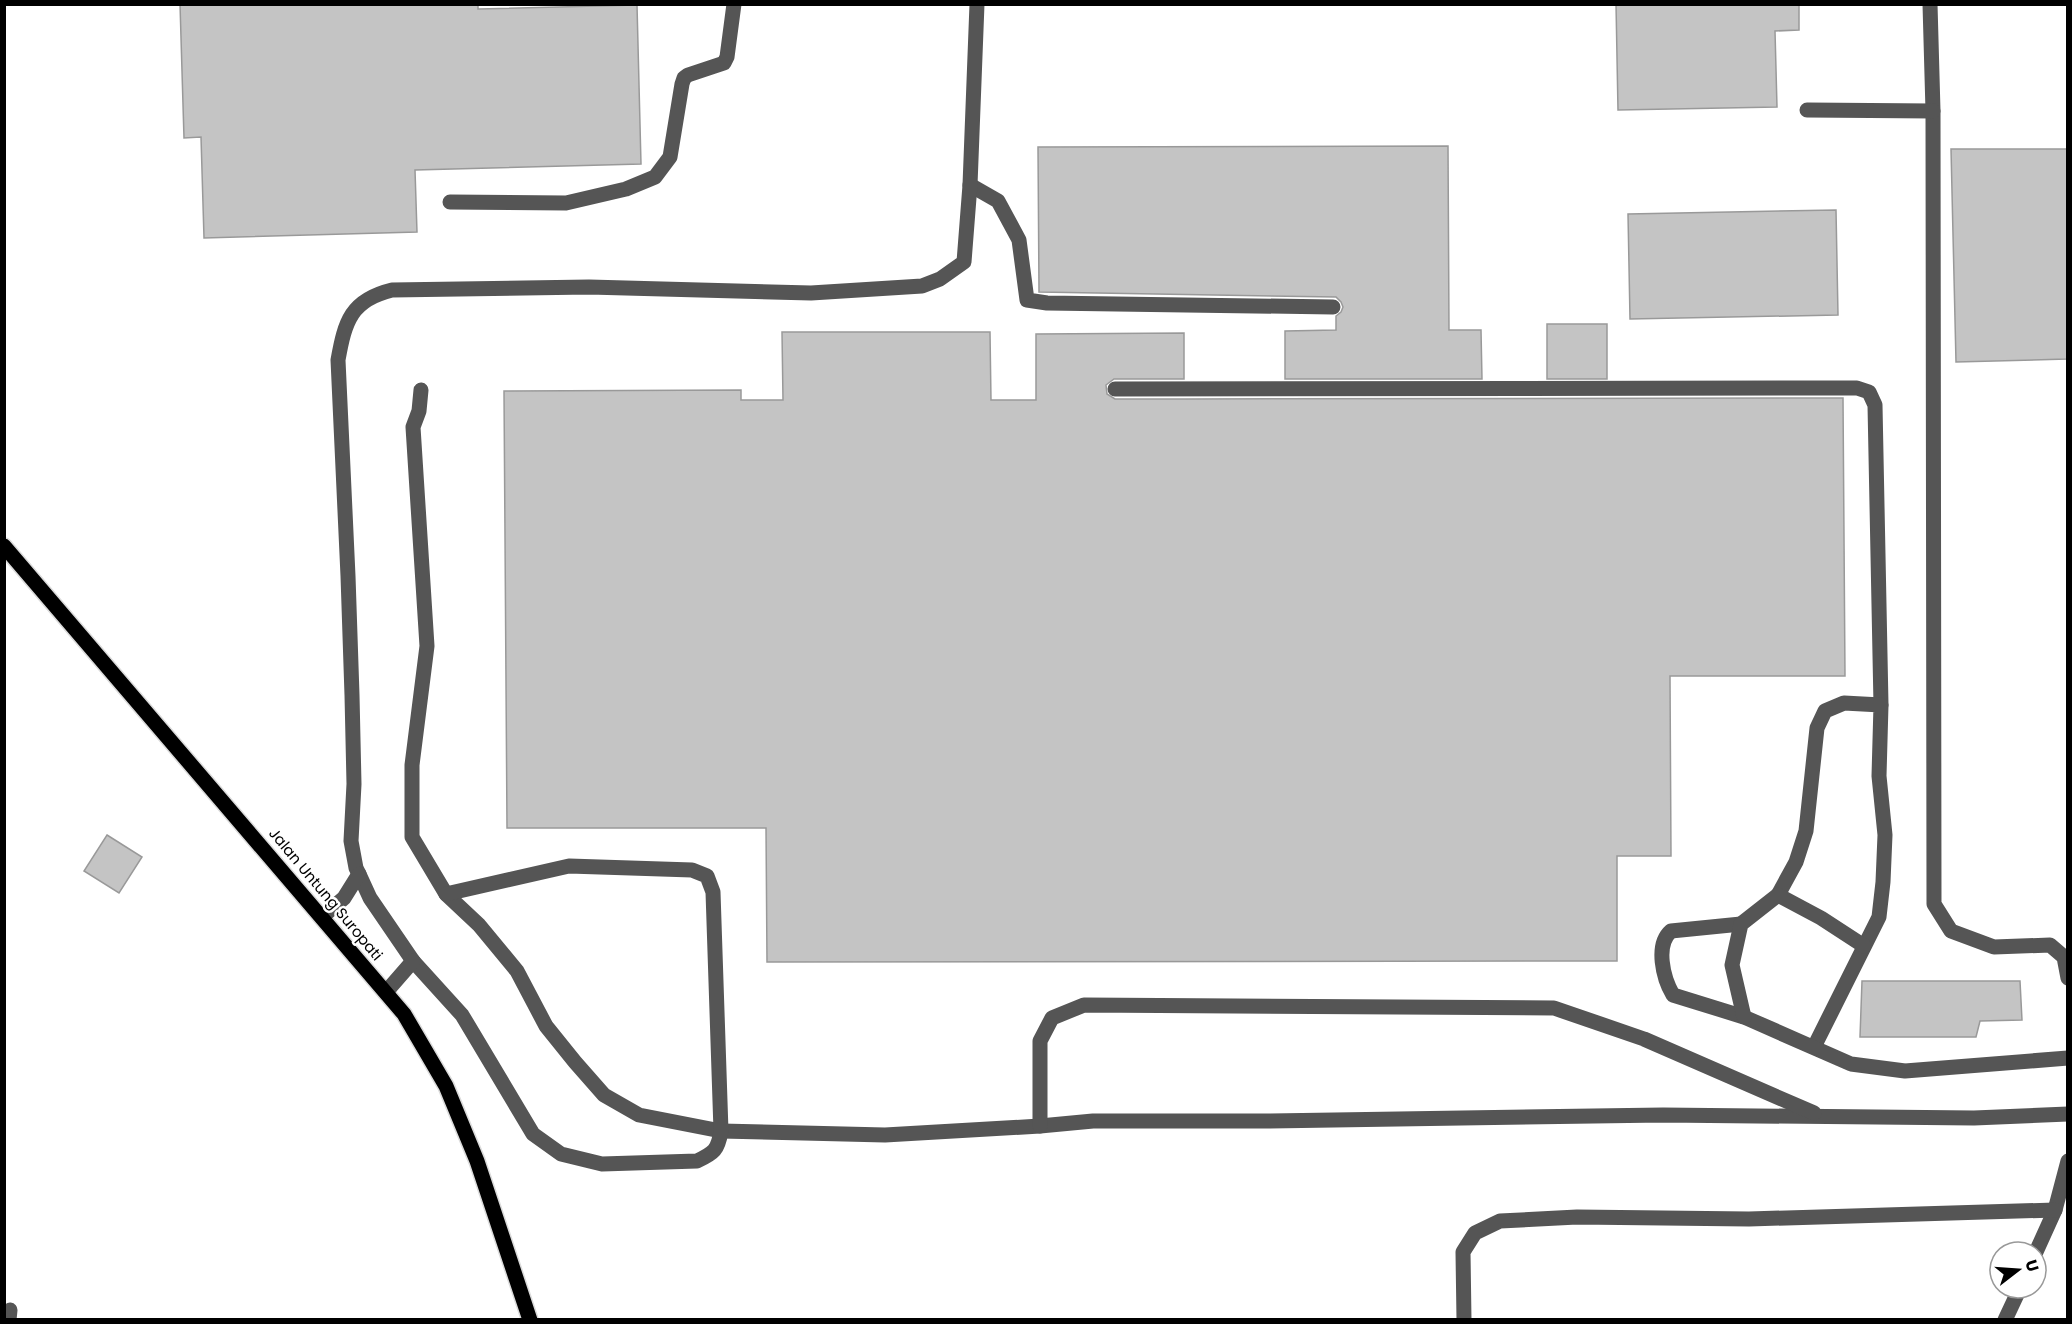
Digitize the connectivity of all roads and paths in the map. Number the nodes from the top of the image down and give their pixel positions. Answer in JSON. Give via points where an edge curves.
{"nodes":[{"id":1,"x":734,"y":4,"type":"edge"},
{"id":2,"x":977,"y":4,"type":"edge"},
{"id":3,"x":1930,"y":4,"type":"edge"},
{"id":4,"x":1808,"y":110,"type":"dead end"},
{"id":5,"x":1933,"y":111,"type":"junction"},
{"id":6,"x":970,"y":184,"type":"junction"},
{"id":7,"x":450,"y":202,"type":"dead end"},
{"id":8,"x":1333,"y":307,"type":"dead end"},
{"id":9,"x":1115,"y":389,"type":"dead end"},
{"id":10,"x":421,"y":390,"type":"dead end"},
{"id":11,"x":4,"y":546,"type":"edge"},
{"id":12,"x":1881,"y":705,"type":"junction"},
{"id":13,"x":358,"y":874,"type":"junction"},
{"id":14,"x":446,"y":894,"type":"junction"},
{"id":15,"x":1778,"y":895,"type":"junction"},
{"id":16,"x":322,"y":917,"type":"junction"},
{"id":17,"x":1741,"y":924,"type":"junction"},
{"id":18,"x":1864,"y":946,"type":"junction"},
{"id":19,"x":413,"y":961,"type":"junction"},
{"id":20,"x":2067,"y":978,"type":"edge"},
{"id":21,"x":386,"y":992,"type":"junction"},
{"id":22,"x":1744,"y":1017,"type":"junction"},
{"id":23,"x":1814,"y":1047,"type":"junction"},
{"id":24,"x":2067,"y":1058,"type":"edge"},
{"id":25,"x":2067,"y":1114,"type":"edge"},
{"id":26,"x":1823,"y":1117,"type":"junction"},
{"id":27,"x":1040,"y":1126,"type":"junction"},
{"id":28,"x":721,"y":1131,"type":"junction"},
{"id":29,"x":2067,"y":1161,"type":"edge"},
{"id":30,"x":2055,"y":1210,"type":"junction"},
{"id":31,"x":2041,"y":1240,"type":"edge"},
{"id":32,"x":2014,"y":1300,"type":"edge"},
{"id":33,"x":530,"y":1320,"type":"edge"},
{"id":34,"x":1464,"y":1320,"type":"edge"},
{"id":35,"x":2005,"y":1320,"type":"edge"}],
"edges":[{"from":1,"to":7,"type":"lane","via":[[728,57],[724,63],[684,78],[670,157],[656,177],[626,189],[566,203]]},
{"from":2,"to":6,"type":"lane"},
{"from":3,"to":5,"type":"lane"},
{"from":4,"to":5,"type":"lane"},
{"from":5,"to":20,"type":"lane","via":[[1934,904],[1951,931],[1994,947],[2050,945],[2064,957]]},
{"from":6,"to":8,"type":"lane","via":[[998,201],[1019,240],[1027,300]]},
{"from":6,"to":13,"type":"lane","via":[[964,262],[922,286],[810,293],[589,287],[392,290],[378,294],[352,312],[343,332],[338,360],[352,695],[351,841]]},
{"from":9,"to":12,"type":"lane","via":[[1857,388],[1869,392],[1875,405]]},
{"from":10,"to":14,"type":"lane","via":[[413,427],[427,646],[412,765],[412,837]]},
{"from":11,"to":16,"type":"main road","name":"Jalan Untung Suropati"},
{"from":12,"to":15,"type":"lane","via":[[1844,703],[1825,711],[1817,728],[1806,831],[1796,862]]},
{"from":12,"to":18,"type":"lane","via":[[1879,776],[1885,836],[1884,882],[1879,917]]},
{"from":13,"to":16,"type":"lane","via":[[344,898]]},
{"from":13,"to":19,"type":"lane"},
{"from":14,"to":28,"type":"lane","via":[[479,925],[516,971],[546,1026],[604,1095],[639,1116]]},
{"from":14,"to":28,"type":"lane","via":[[569,866],[692,870],[707,876],[712,892]]},
{"from":15,"to":17,"type":"lane"},
{"from":15,"to":18,"type":"lane"},
{"from":16,"to":21,"type":"main road","name":"Jalan Untung Suropati"},
{"from":17,"to":22,"type":"lane","via":[[1732,966]]},
{"from":17,"to":22,"type":"lane","via":[[1671,931],[1660,950],[1673,995]]},
{"from":18,"to":23,"type":"lane"},
{"from":19,"to":21,"type":"lane"},
{"from":19,"to":28,"type":"lane","via":[[462,1015],[533,1134],[561,1154],[602,1164],[697,1161],[719,1146]]},
{"from":21,"to":33,"type":"main road","name":"Jalan Untung Suropati","via":[[404,1014],[446,1086],[477,1161]]},
{"from":22,"to":23,"type":"lane"},
{"from":23,"to":24,"type":"lane","via":[[1851,1064],[1905,1071]]},
{"from":25,"to":26,"type":"lane"},
{"from":26,"to":27,"type":"lane","via":[[1093,1121]]},
{"from":26,"to":27,"type":"lane","via":[[1644,1039],[1554,1008],[1084,1005],[1052,1018],[1040,1041]]},
{"from":27,"to":28,"type":"lane","via":[[885,1135]]},
{"from":29,"to":30,"type":"lane"},
{"from":30,"to":31,"type":"lane"},
{"from":30,"to":34,"type":"lane","via":[[1749,1220],[1577,1217],[1500,1221],[1475,1233],[1463,1252]]},
{"from":32,"to":35,"type":"lane"}]}
